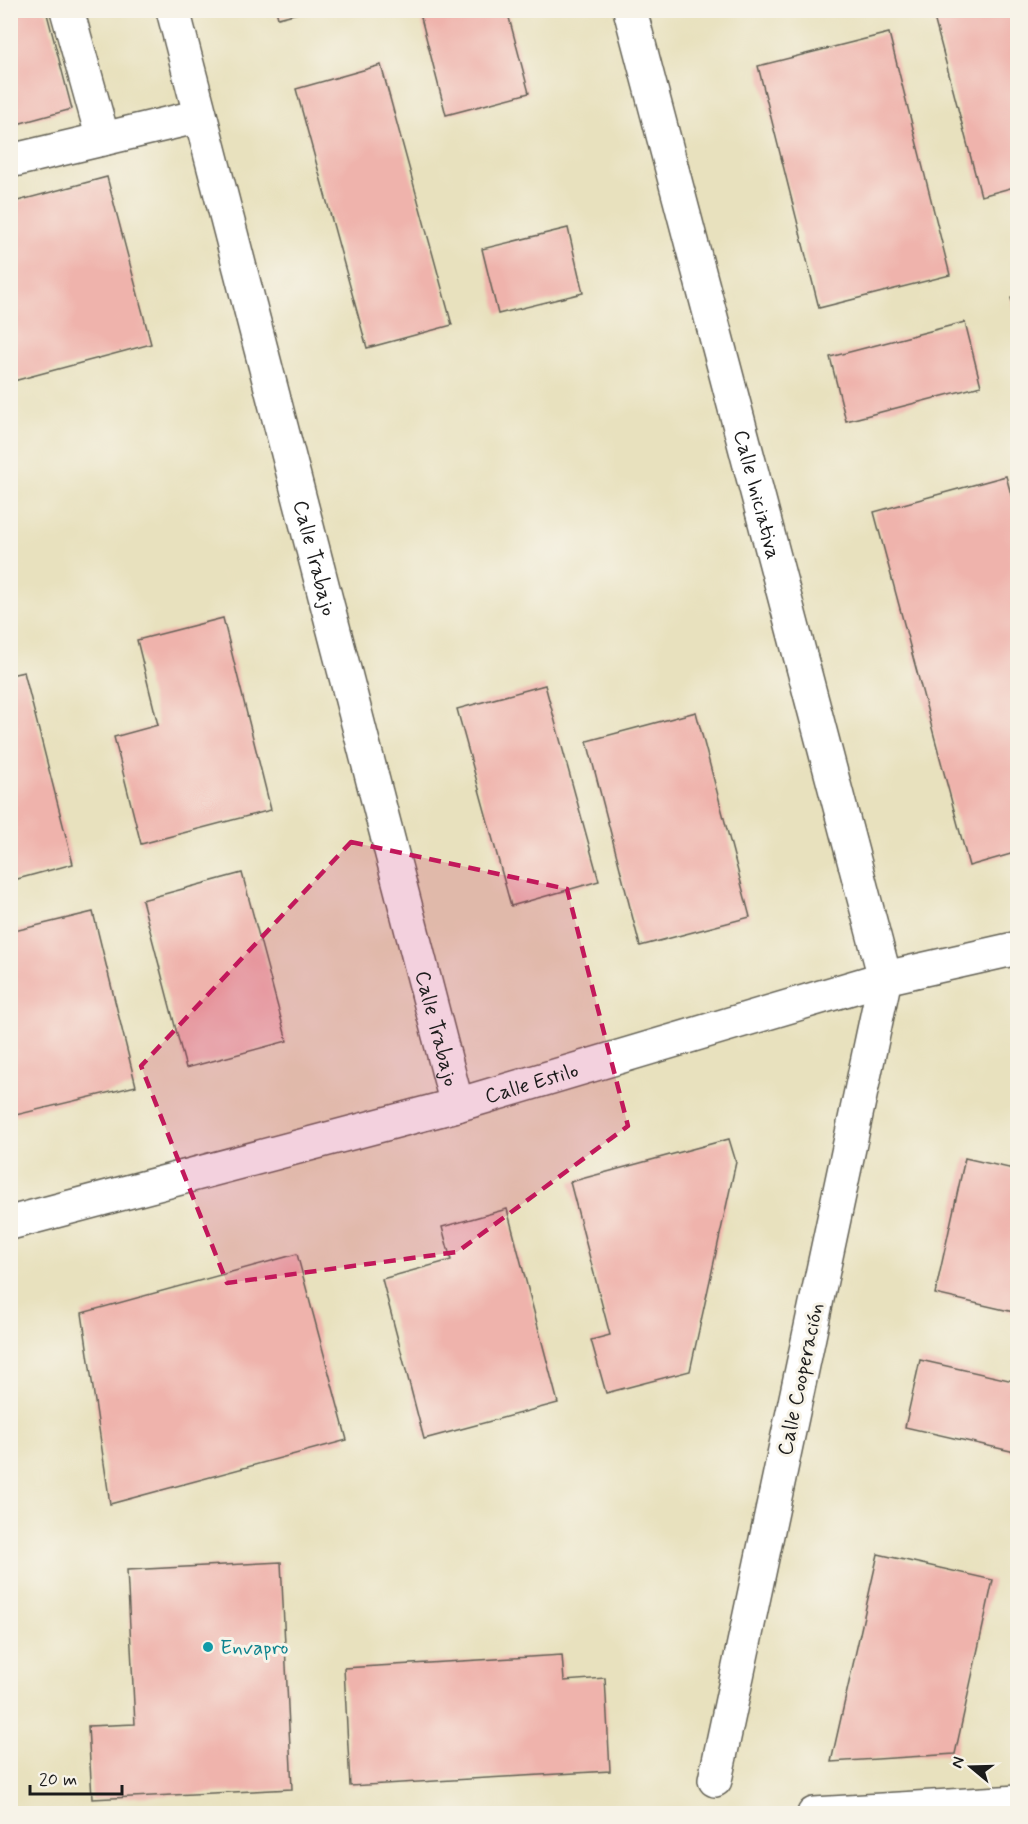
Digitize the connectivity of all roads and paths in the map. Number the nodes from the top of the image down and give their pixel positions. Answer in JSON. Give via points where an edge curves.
{"nodes":[{"id":1,"x":67,"y":10,"type":"edge"},
{"id":2,"x":173,"y":10,"type":"edge"},
{"id":3,"x":630,"y":10,"type":"edge"},
{"id":4,"x":200,"y":116,"type":"junction"},
{"id":5,"x":103,"y":139,"type":"junction"},
{"id":6,"x":10,"y":162,"type":"edge"},
{"id":7,"x":1017,"y":948,"type":"edge"},
{"id":8,"x":885,"y":978,"type":"junction"},
{"id":9,"x":457,"y":1105,"type":"junction"},
{"id":10,"x":10,"y":1223,"type":"edge"},
{"id":11,"x":715,"y":1780,"type":"dead end"},
{"id":12,"x":997,"y":1806,"type":"edge"},
{"id":13,"x":814,"y":1814,"type":"edge"}],
"edges":[{"from":1,"to":5,"type":"street"},
{"from":2,"to":4,"type":"street","name":"Calle Trabajo"},
{"from":3,"to":8,"type":"street","name":"Calle Iniciativa"},
{"from":4,"to":5,"type":"street"},
{"from":4,"to":9,"type":"street","name":"Calle Trabajo"},
{"from":5,"to":6,"type":"street"},
{"from":7,"to":8,"type":"street","name":"Calle Estilo"},
{"from":8,"to":9,"type":"street","name":"Calle Estilo"},
{"from":8,"to":11,"type":"street","name":"Calle Cooperación"},
{"from":9,"to":10,"type":"street","name":"Calle Estilo"},
{"from":12,"to":13,"type":"street"}]}
